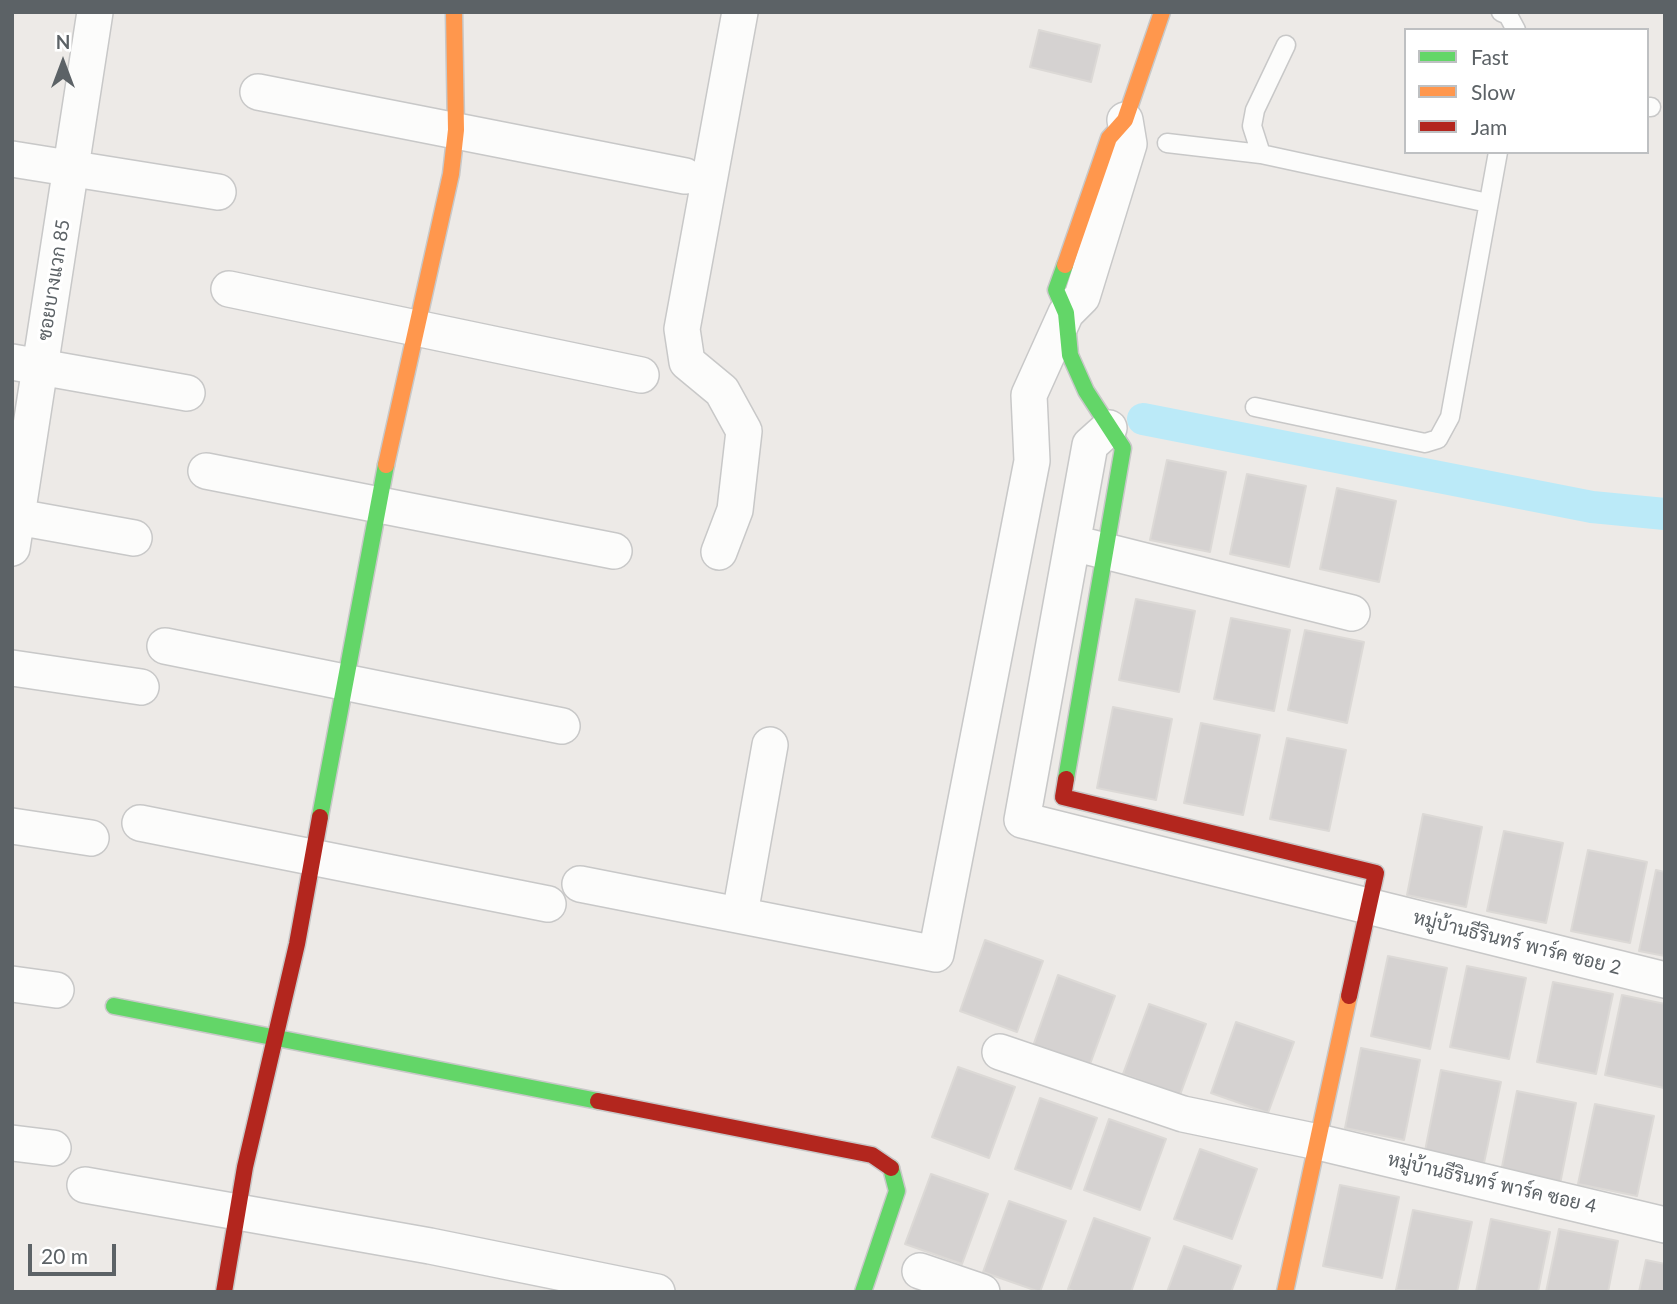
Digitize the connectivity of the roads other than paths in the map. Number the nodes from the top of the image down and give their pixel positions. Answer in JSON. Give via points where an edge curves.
{"nodes":[{"id":1,"x":95,"y":12,"type":"edge"},
{"id":2,"x":454,"y":12,"type":"edge"},
{"id":3,"x":740,"y":12,"type":"edge"},
{"id":4,"x":1162,"y":12,"type":"edge"},
{"id":5,"x":1501,"y":12,"type":"edge"},
{"id":6,"x":1515,"y":28,"type":"edge"},
{"id":7,"x":1286,"y":45,"type":"dead end"},
{"id":8,"x":258,"y":92,"type":"dead end"},
{"id":9,"x":1125,"y":120,"type":"joint"},
{"id":10,"x":456,"y":130,"type":"junction"},
{"id":11,"x":1167,"y":143,"type":"dead end"},
{"id":12,"x":1261,"y":154,"type":"junction"},
{"id":13,"x":1498,"y":154,"type":"edge"},
{"id":14,"x":12,"y":159,"type":"edge"},
{"id":15,"x":71,"y":169,"type":"junction"},
{"id":16,"x":685,"y":176,"type":"dead end"},
{"id":17,"x":218,"y":192,"type":"dead end"},
{"id":18,"x":1488,"y":203,"type":"junction"},
{"id":19,"x":229,"y":289,"type":"dead end"},
{"id":20,"x":1066,"y":313,"type":"junction"},
{"id":21,"x":417,"y":330,"type":"junction"},
{"id":22,"x":26,"y":365,"type":"edge"},
{"id":23,"x":641,"y":375,"type":"dead end"},
{"id":24,"x":187,"y":393,"type":"dead end"},
{"id":25,"x":1255,"y":407,"type":"dead end"},
{"id":26,"x":1110,"y":428,"type":"junction"},
{"id":27,"x":206,"y":471,"type":"dead end"},
{"id":28,"x":378,"y":505,"type":"junction"},
{"id":29,"x":14,"y":527,"type":"edge"},
{"id":30,"x":134,"y":538,"type":"dead end"},
{"id":31,"x":1072,"y":543,"type":"junction"},
{"id":32,"x":1107,"y":550,"type":"junction"},
{"id":33,"x":614,"y":551,"type":"dead end"},
{"id":34,"x":719,"y":552,"type":"dead end"},
{"id":35,"x":1352,"y":613,"type":"dead end"},
{"id":36,"x":165,"y":646,"type":"dead end"},
{"id":37,"x":12,"y":668,"type":"edge"},
{"id":38,"x":343,"y":682,"type":"junction"},
{"id":39,"x":141,"y":687,"type":"dead end"},
{"id":40,"x":562,"y":726,"type":"dead end"},
{"id":41,"x":770,"y":745,"type":"dead end"},
{"id":42,"x":140,"y":823,"type":"dead end"},
{"id":43,"x":12,"y":826,"type":"edge"},
{"id":44,"x":91,"y":838,"type":"dead end"},
{"id":45,"x":1213,"y":851,"type":"junction"},
{"id":46,"x":312,"y":856,"type":"junction"},
{"id":47,"x":580,"y":884,"type":"dead end"},
{"id":48,"x":548,"y":904,"type":"dead end"},
{"id":49,"x":1369,"y":907,"type":"junction"},
{"id":50,"x":740,"y":914,"type":"junction"},
{"id":51,"x":1665,"y":980,"type":"edge"},
{"id":52,"x":12,"y":984,"type":"edge"},
{"id":53,"x":56,"y":990,"type":"dead end"},
{"id":54,"x":114,"y":1006,"type":"dead end"},
{"id":55,"x":275,"y":1038,"type":"junction"},
{"id":56,"x":1000,"y":1052,"type":"dead end"},
{"id":57,"x":1318,"y":1142,"type":"junction"},
{"id":58,"x":12,"y":1143,"type":"edge"},
{"id":59,"x":53,"y":1148,"type":"dead end"},
{"id":60,"x":85,"y":1185,"type":"dead end"},
{"id":61,"x":237,"y":1211,"type":"junction"},
{"id":62,"x":1665,"y":1224,"type":"edge"},
{"id":63,"x":920,"y":1271,"type":"dead end"},
{"id":64,"x":224,"y":1292,"type":"edge"},
{"id":65,"x":657,"y":1292,"type":"edge"},
{"id":66,"x":863,"y":1292,"type":"edge"},
{"id":67,"x":982,"y":1292,"type":"edge"},
{"id":68,"x":1285,"y":1292,"type":"edge"}],
"edges":[{"from":1,"to":15,"type":"street","name":"ซอยบางแวก 85"},
{"from":2,"to":10,"type":"street"},
{"from":3,"to":34,"type":"street","via":[[682,329],[687,362],[722,391],[744,431],[736,510]]},
{"from":4,"to":9,"type":"street"},
{"from":5,"to":6,"type":"lane"},
{"from":7,"to":12,"type":"lane","via":[[1255,110],[1252,126]]},
{"from":8,"to":10,"type":"street"},
{"from":9,"to":20,"type":"street","via":[[1126,157],[1082,297]]},
{"from":10,"to":16,"type":"street"},
{"from":10,"to":21,"type":"street","via":[[451,174]]},
{"from":11,"to":12,"type":"lane"},
{"from":12,"to":18,"type":"lane"},
{"from":13,"to":18,"type":"lane"},
{"from":14,"to":15,"type":"street"},
{"from":15,"to":17,"type":"street"},
{"from":15,"to":22,"type":"street","name":"ซอยบางแวก 85"},
{"from":18,"to":25,"type":"lane","via":[[1450,417],[1438,439],[1425,443]]},
{"from":19,"to":21,"type":"street"},
{"from":20,"to":26,"type":"street","via":[[1070,355]]},
{"from":20,"to":50,"type":"street","via":[[1029,395],[1032,461],[936,954]]},
{"from":21,"to":23,"type":"street"},
{"from":21,"to":28,"type":"street"},
{"from":22,"to":24,"type":"street"},
{"from":22,"to":29,"type":"street","name":"ซอยบางแวก 85"},
{"from":26,"to":31,"type":"street","via":[[1090,444]]},
{"from":26,"to":32,"type":"street","via":[[1123,449]]},
{"from":27,"to":28,"type":"street"},
{"from":28,"to":33,"type":"street"},
{"from":28,"to":38,"type":"street"},
{"from":29,"to":30,"type":"street"},
{"from":31,"to":32,"type":"street"},
{"from":31,"to":45,"type":"street","name":"หมู่บ้านธีรินทร์ พาร์ค ซอย 2","via":[[1022,820]]},
{"from":32,"to":35,"type":"street"},
{"from":32,"to":45,"type":"street","via":[[1063,797]]},
{"from":36,"to":38,"type":"street"},
{"from":37,"to":39,"type":"street"},
{"from":38,"to":40,"type":"street"},
{"from":38,"to":46,"type":"street"},
{"from":41,"to":50,"type":"street"},
{"from":42,"to":46,"type":"street"},
{"from":43,"to":44,"type":"street"},
{"from":45,"to":49,"type":"street","name":"หมู่บ้านธีรินทร์ พาร์ค ซอย 2"},
{"from":45,"to":49,"type":"street","via":[[1376,873]]},
{"from":46,"to":48,"type":"street"},
{"from":46,"to":55,"type":"street"},
{"from":47,"to":50,"type":"street"},
{"from":49,"to":51,"type":"street","name":"หมู่บ้านธีรินทร์ พาร์ค ซอย 2"},
{"from":49,"to":57,"type":"street"},
{"from":52,"to":53,"type":"street"},
{"from":54,"to":55,"type":"street"},
{"from":55,"to":61,"type":"street"},
{"from":55,"to":66,"type":"street","via":[[872,1156],[890,1165],[897,1191]]},
{"from":56,"to":57,"type":"street","name":"หมู่บ้านธีรินทร์ พาร์ค ซอย 4","via":[[1183,1114]]},
{"from":57,"to":62,"type":"street","name":"หมู่บ้านธีรินทร์ พาร์ค ซอย 4"},
{"from":57,"to":68,"type":"street"},
{"from":58,"to":59,"type":"street"},
{"from":60,"to":61,"type":"street"},
{"from":61,"to":64,"type":"street"},
{"from":61,"to":65,"type":"street"},
{"from":63,"to":67,"type":"street"}]}
